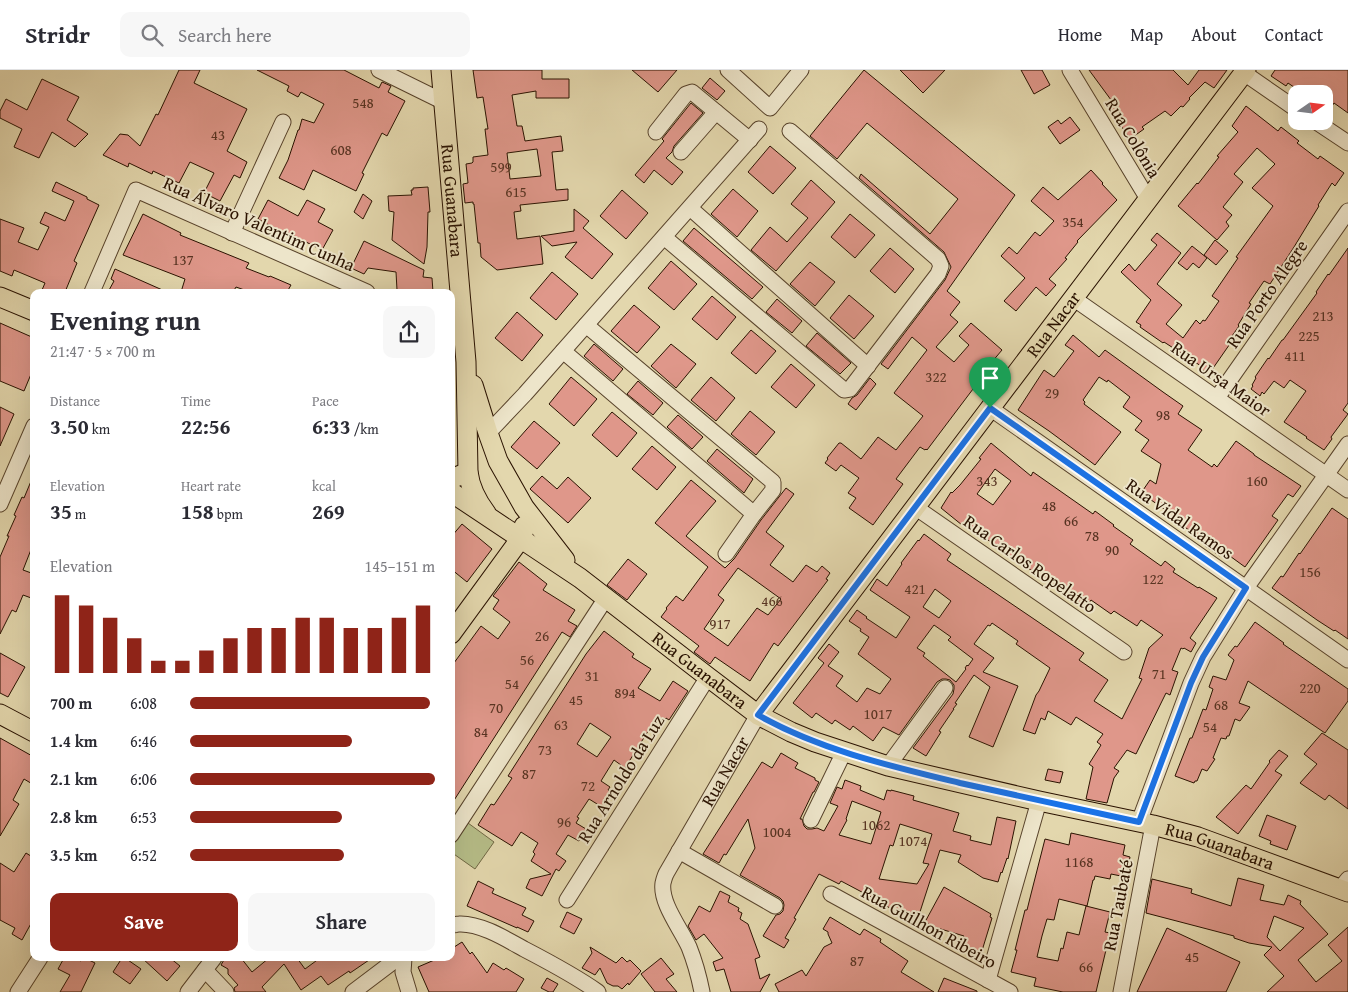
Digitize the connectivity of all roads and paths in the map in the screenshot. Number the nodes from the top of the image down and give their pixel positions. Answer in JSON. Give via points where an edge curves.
{"nodes":[{"id":1,"x":379,"y":70,"type":"edge"},
{"id":2,"x":441,"y":70,"type":"edge"},
{"id":3,"x":728,"y":70,"type":"edge"},
{"id":4,"x":801,"y":70,"type":"edge"},
{"id":5,"x":1070,"y":70,"type":"edge"},
{"id":6,"x":1245,"y":72,"type":"edge"},
{"id":7,"x":444,"y":102,"type":"junction"},
{"id":8,"x":1288,"y":103,"type":"edge"},
{"id":9,"x":716,"y":112,"type":"junction"},
{"id":10,"x":283,"y":122,"type":"dead end"},
{"id":11,"x":1328,"y":130,"type":"edge"},
{"id":12,"x":790,"y":131,"type":"dead end"},
{"id":13,"x":656,"y":132,"type":"dead end"},
{"id":14,"x":1348,"y":143,"type":"edge"},
{"id":15,"x":681,"y":152,"type":"dead end"},
{"id":16,"x":1148,"y":199,"type":"junction"},
{"id":17,"x":690,"y":208,"type":"junction"},
{"id":18,"x":1348,"y":211,"type":"edge"},
{"id":19,"x":232,"y":233,"type":"junction"},
{"id":20,"x":664,"y":237,"type":"junction"},
{"id":21,"x":93,"y":289,"type":"edge"},
{"id":22,"x":360,"y":289,"type":"edge"},
{"id":23,"x":455,"y":289,"type":"edge"},
{"id":24,"x":0,"y":297,"type":"edge"},
{"id":25,"x":455,"y":297,"type":"edge"},
{"id":26,"x":1074,"y":298,"type":"junction"},
{"id":27,"x":30,"y":310,"type":"edge"},
{"id":28,"x":586,"y":325,"type":"junction"},
{"id":29,"x":457,"y":332,"type":"edge"},
{"id":30,"x":563,"y":351,"type":"junction"},
{"id":31,"x":466,"y":362,"type":"junction"},
{"id":32,"x":868,"y":366,"type":"junction"},
{"id":33,"x":1217,"y":398,"type":"junction"},
{"id":34,"x":990,"y":408,"type":"junction"},
{"id":35,"x":488,"y":434,"type":"junction"},
{"id":36,"x":30,"y":435,"type":"edge"},
{"id":37,"x":1348,"y":444,"type":"edge"},
{"id":38,"x":498,"y":461,"type":"junction"},
{"id":39,"x":460,"y":475,"type":"edge"},
{"id":40,"x":1326,"y":475,"type":"junction"},
{"id":41,"x":1348,"y":490,"type":"edge"},
{"id":42,"x":455,"y":495,"type":"edge"},
{"id":43,"x":0,"y":504,"type":"edge"},
{"id":44,"x":524,"y":507,"type":"junction"},
{"id":45,"x":915,"y":507,"type":"junction"},
{"id":46,"x":754,"y":514,"type":"junction"},
{"id":47,"x":494,"y":520,"type":"junction"},
{"id":48,"x":521,"y":538,"type":"junction"},
{"id":49,"x":726,"y":554,"type":"dead end"},
{"id":50,"x":580,"y":578,"type":"junction"},
{"id":51,"x":1246,"y":588,"type":"junction"},
{"id":52,"x":606,"y":598,"type":"junction"},
{"id":53,"x":455,"y":629,"type":"edge"},
{"id":54,"x":1124,"y":652,"type":"dead end"},
{"id":55,"x":1348,"y":660,"type":"edge"},
{"id":56,"x":708,"y":677,"type":"junction"},
{"id":57,"x":945,"y":688,"type":"dead end"},
{"id":58,"x":0,"y":714,"type":"edge"},
{"id":59,"x":758,"y":715,"type":"junction"},
{"id":60,"x":30,"y":730,"type":"edge"},
{"id":61,"x":844,"y":752,"type":"junction"},
{"id":62,"x":888,"y":766,"type":"junction"},
{"id":63,"x":1039,"y":801,"type":"junction"},
{"id":64,"x":811,"y":820,"type":"dead end"},
{"id":65,"x":1146,"y":823,"type":"junction"},
{"id":66,"x":455,"y":829,"type":"edge"},
{"id":67,"x":679,"y":851,"type":"junction"},
{"id":68,"x":1345,"y":887,"type":"edge"},
{"id":69,"x":831,"y":894,"type":"dead end"},
{"id":70,"x":566,"y":900,"type":"dead end"},
{"id":71,"x":775,"y":906,"type":"dead end"},
{"id":72,"x":455,"y":925,"type":"edge"},
{"id":73,"x":38,"y":961,"type":"edge"},
{"id":74,"x":394,"y":961,"type":"edge"},
{"id":75,"x":404,"y":961,"type":"edge"},
{"id":76,"x":209,"y":964,"type":"edge"},
{"id":77,"x":988,"y":980,"type":"junction"},
{"id":78,"x":18,"y":992,"type":"edge"},
{"id":79,"x":188,"y":992,"type":"edge"},
{"id":80,"x":226,"y":992,"type":"edge"},
{"id":81,"x":352,"y":992,"type":"edge"},
{"id":82,"x":409,"y":992,"type":"edge"},
{"id":83,"x":598,"y":992,"type":"edge"},
{"id":84,"x":702,"y":992,"type":"edge"},
{"id":85,"x":1010,"y":992,"type":"edge"},
{"id":86,"x":1121,"y":992,"type":"edge"}],
"edges":[{"from":1,"to":7,"type":"street"},
{"from":2,"to":7,"type":"main road","name":"Rua Guanabara"},
{"from":3,"to":4,"type":"street","via":[[770,108]]},
{"from":5,"to":16,"type":"street","name":"Rua Colônia"},
{"from":6,"to":8,"type":"street"},
{"from":6,"to":16,"type":"main road","name":"Rua Nacar"},
{"from":7,"to":23,"type":"main road","name":"Rua Guanabara"},
{"from":9,"to":13,"type":"street","via":[[692,92],[686,94]]},
{"from":9,"to":15,"type":"street"},
{"from":9,"to":17,"type":"street","via":[[755,135]]},
{"from":10,"to":19,"type":"street"},
{"from":11,"to":14,"type":"street"},
{"from":12,"to":32,"type":"street","via":[[938,259],[941,266]]},
{"from":16,"to":26,"type":"main road","name":"Rua Nacar"},
{"from":17,"to":20,"type":"street"},
{"from":17,"to":32,"type":"street"},
{"from":18,"to":33,"type":"street","name":"Rua Porto Alegre"},
{"from":19,"to":21,"type":"street","name":"Rua Álvaro Valentim Cunha","via":[[136,190]]},
{"from":19,"to":22,"type":"street","name":"Rua Álvaro Valentim Cunha"},
{"from":20,"to":28,"type":"street"},
{"from":20,"to":32,"type":"street","via":[[844,390],[850,389]]},
{"from":24,"to":27,"type":"main road"},
{"from":25,"to":29,"type":"main road","name":"Rua Guanabara"},
{"from":26,"to":33,"type":"street","name":"Rua Ursa Maior"},
{"from":26,"to":34,"type":"main road","name":"Rua Nacar"},
{"from":28,"to":30,"type":"street"},
{"from":28,"to":46,"type":"street","via":[[773,482],[773,490]]},
{"from":29,"to":31,"type":"main road","name":"Rua Guanabara"},
{"from":30,"to":35,"type":"street"},
{"from":30,"to":46,"type":"street"},
{"from":31,"to":35,"type":"main road","name":"Rua Guanabara"},
{"from":31,"to":39,"type":"main road","name":"Rua Guanabara"},
{"from":33,"to":40,"type":"street","name":"Rua Ursa Maior"},
{"from":34,"to":45,"type":"main road","name":"Rua Nacar"},
{"from":34,"to":51,"type":"street","name":"Rua Vidal Ramos"},
{"from":35,"to":38,"type":"main road","name":"Rua Guanabara"},
{"from":35,"to":39,"type":"main road"},
{"from":36,"to":43,"type":"street"},
{"from":37,"to":40,"type":"street","name":"Rua Taubaté"},
{"from":38,"to":39,"type":"main road","via":[[479,460]]},
{"from":38,"to":44,"type":"main road","name":"Rua Guanabara"},
{"from":39,"to":47,"type":"main road","name":"Rua Guanabara","via":[[469,480],[476,497]]},
{"from":40,"to":41,"type":"street","name":"Rua Ursa Maior"},
{"from":40,"to":51,"type":"street","name":"Rua Taubaté"},
{"from":42,"to":47,"type":"main road"},
{"from":44,"to":47,"type":"main road","via":[[514,522]]},
{"from":44,"to":48,"type":"main road"},
{"from":44,"to":50,"type":"main road","name":"Rua Guanabara"},
{"from":45,"to":54,"type":"street","name":"Rua Carlos Ropelatto"},
{"from":45,"to":59,"type":"main road","name":"Rua Nacar"},
{"from":46,"to":49,"type":"street"},
{"from":47,"to":48,"type":"main road","name":"Rua Guanabara"},
{"from":48,"to":50,"type":"main road","name":"Rua Guanabara"},
{"from":48,"to":53,"type":"main road"},
{"from":50,"to":52,"type":"main road","name":"Rua Guanabara"},
{"from":51,"to":55,"type":"street","name":"Rua Vidal Ramos"},
{"from":51,"to":65,"type":"street","name":"Rua Taubaté","via":[[1203,657],[1191,683]]},
{"from":52,"to":56,"type":"main road","name":"Rua Guanabara"},
{"from":52,"to":66,"type":"street"},
{"from":56,"to":59,"type":"main road","name":"Rua Guanabara"},
{"from":56,"to":70,"type":"street","name":"Rua Arnoldo da Luz"},
{"from":57,"to":62,"type":"street"},
{"from":58,"to":60,"type":"main road"},
{"from":59,"to":61,"type":"main road","name":"Rua Guanabara","via":[[791,732]]},
{"from":59,"to":67,"type":"street","name":"Rua Nacar"},
{"from":61,"to":62,"type":"main road","name":"Rua Guanabara"},
{"from":61,"to":64,"type":"street"},
{"from":62,"to":63,"type":"main road","name":"Rua Guanabara"},
{"from":63,"to":65,"type":"main road","name":"Rua Guanabara"},
{"from":63,"to":77,"type":"street"},
{"from":65,"to":68,"type":"main road","name":"Rua Guanabara","via":[[1198,837]]},
{"from":65,"to":86,"type":"street","name":"Rua Taubaté"},
{"from":67,"to":71,"type":"street"},
{"from":67,"to":84,"type":"street","name":"Rua Nacar","via":[[667,872],[663,893],[695,963]]},
{"from":69,"to":77,"type":"street","name":"Rua Guilhon Ribeiro"},
{"from":72,"to":83,"type":"street","via":[[470,926],[499,936]]},
{"from":73,"to":78,"type":"street"},
{"from":74,"to":81,"type":"street"},
{"from":75,"to":82,"type":"street","via":[[403,972]]},
{"from":76,"to":79,"type":"street"},
{"from":76,"to":80,"type":"street"},
{"from":77,"to":85,"type":"street","name":"Rua Guilhon Ribeiro"}]}
